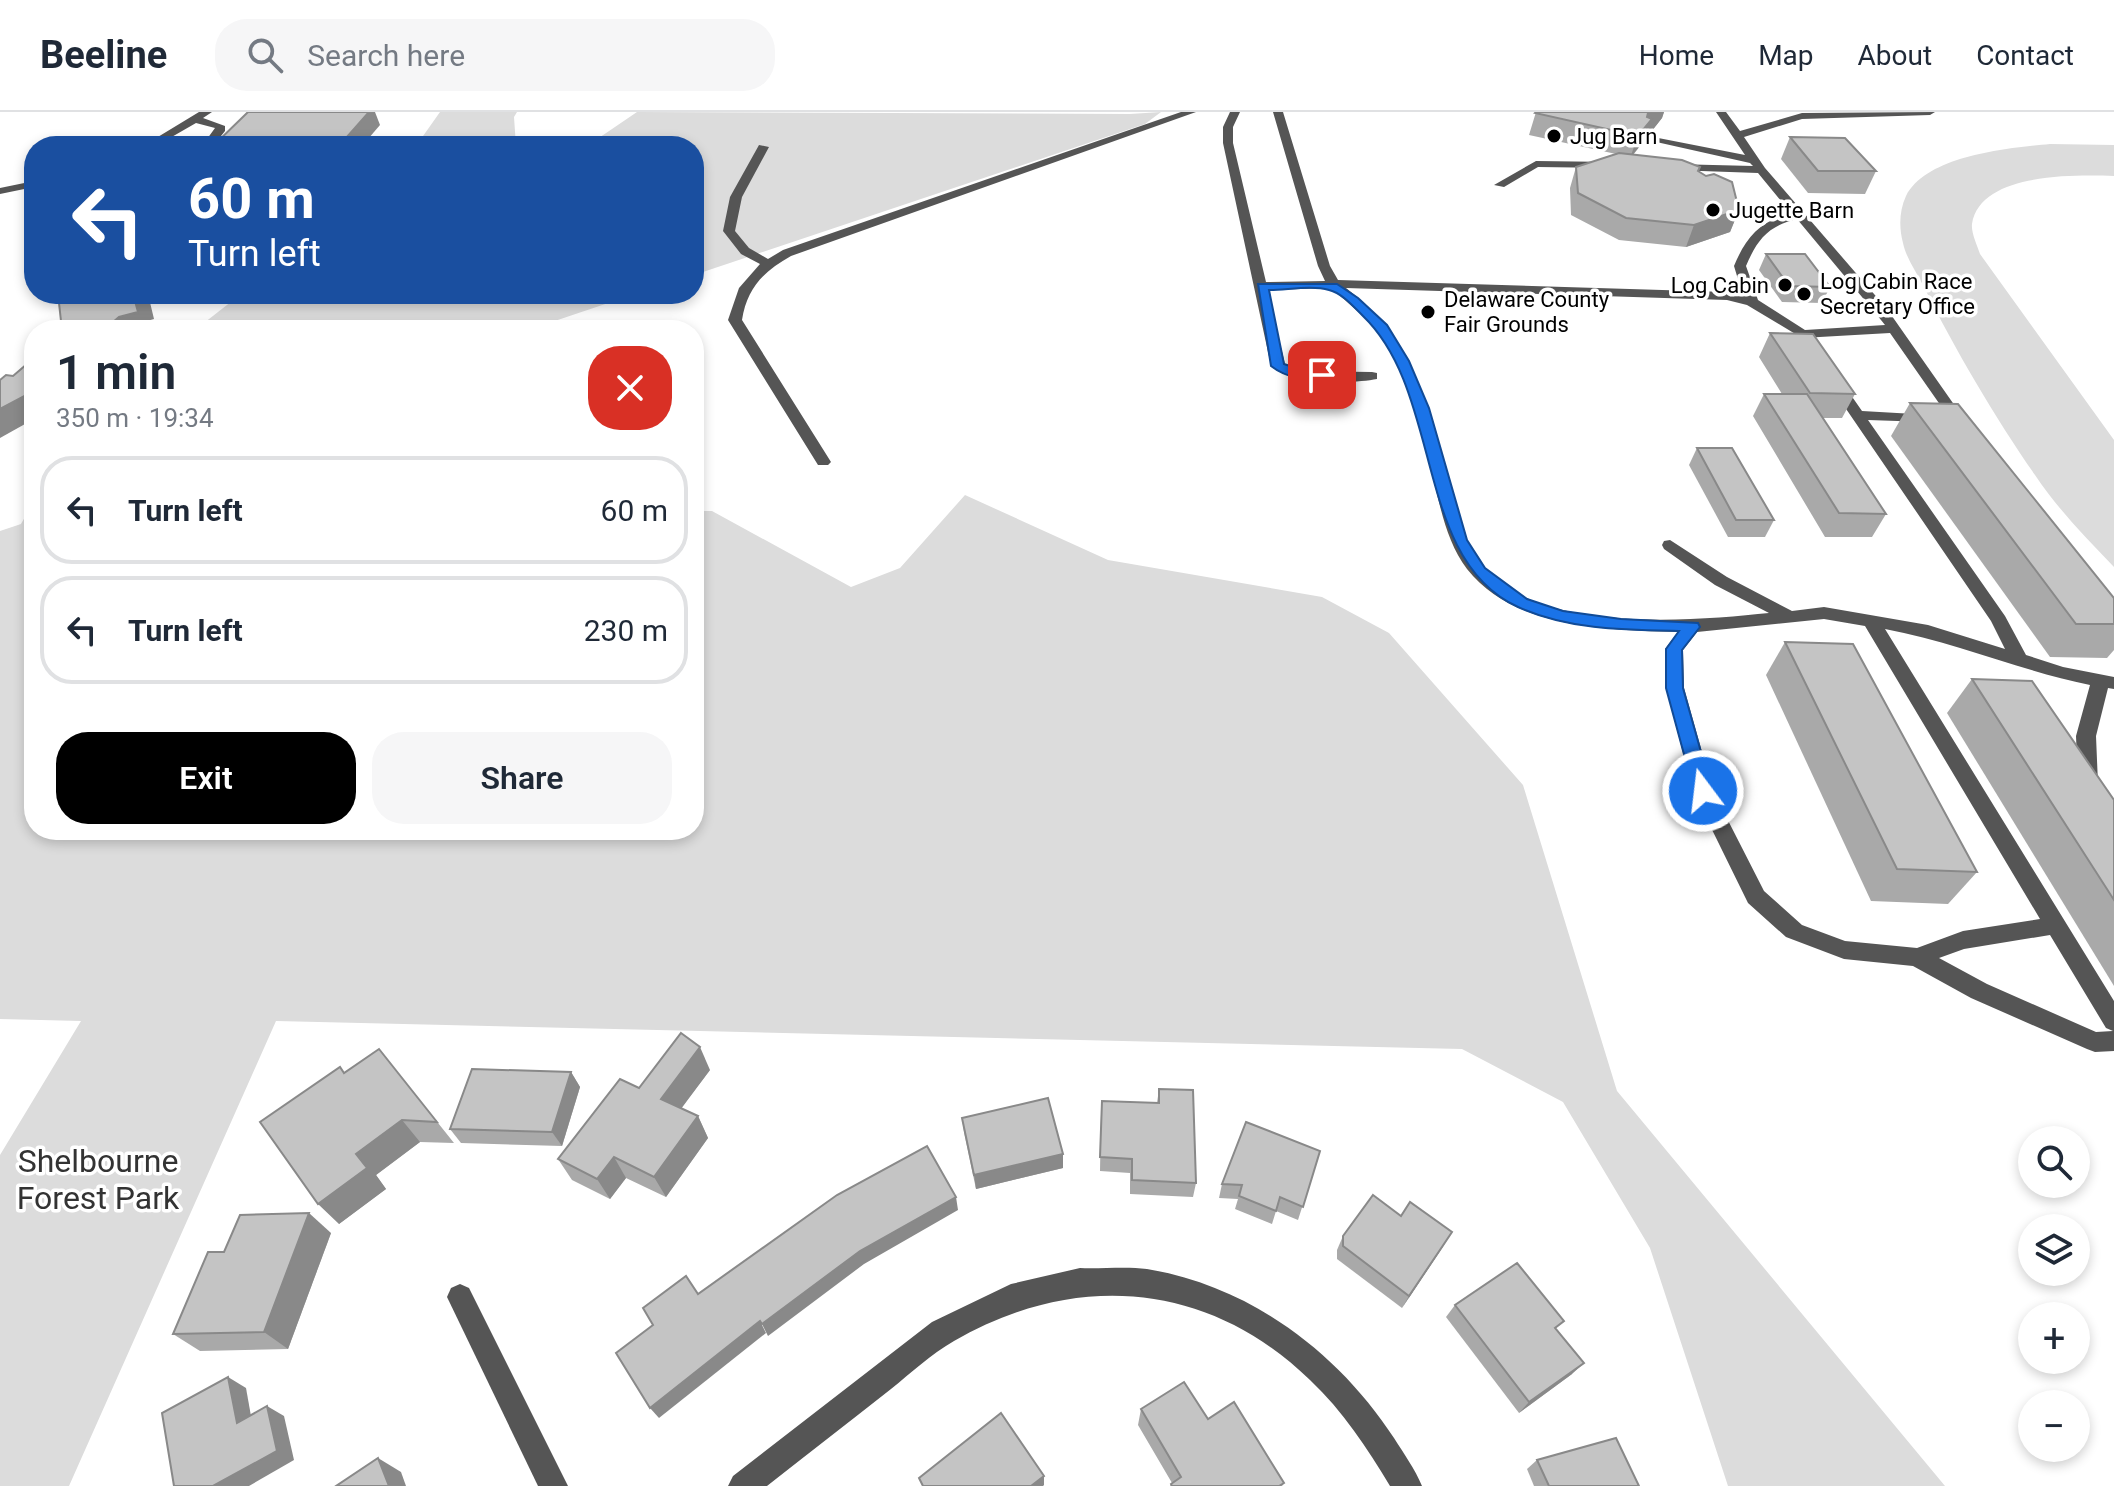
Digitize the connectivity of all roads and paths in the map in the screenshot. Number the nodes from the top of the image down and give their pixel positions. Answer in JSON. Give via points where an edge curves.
{"nodes":[{"id":1,"x":207,"y":112,"type":"edge"},
{"id":2,"x":1191,"y":112,"type":"edge"},
{"id":3,"x":1235,"y":112,"type":"edge"},
{"id":4,"x":1278,"y":112,"type":"edge"},
{"id":5,"x":1721,"y":112,"type":"edge"},
{"id":6,"x":1787,"y":112,"type":"edge"},
{"id":7,"x":1930,"y":112,"type":"edge"},
{"id":8,"x":1802,"y":116,"type":"junction"},
{"id":9,"x":197,"y":120,"type":"junction"},
{"id":10,"x":167,"y":136,"type":"edge"},
{"id":11,"x":216,"y":136,"type":"edge"},
{"id":12,"x":1738,"y":136,"type":"junction"},
{"id":13,"x":1647,"y":137,"type":"edge"},
{"id":14,"x":763,"y":147,"type":"dead end"},
{"id":15,"x":1623,"y":165,"type":"edge"},
{"id":16,"x":1758,"y":165,"type":"junction"},
{"id":17,"x":1655,"y":167,"type":"edge"},
{"id":18,"x":1727,"y":181,"type":"edge"},
{"id":19,"x":1500,"y":185,"type":"dead end"},
{"id":20,"x":24,"y":186,"type":"edge"},
{"id":21,"x":0,"y":191,"type":"edge"},
{"id":22,"x":1799,"y":215,"type":"junction"},
{"id":23,"x":767,"y":263,"type":"junction"},
{"id":24,"x":1262,"y":286,"type":"junction"},
{"id":25,"x":1333,"y":286,"type":"junction"},
{"id":26,"x":1752,"y":302,"type":"junction"},
{"id":27,"x":1894,"y":329,"type":"junction"},
{"id":28,"x":1802,"y":334,"type":"junction"},
{"id":29,"x":1372,"y":376,"type":"dead end"},
{"id":30,"x":1859,"y":415,"type":"junction"},
{"id":31,"x":1956,"y":419,"type":"junction"},
{"id":32,"x":1974,"y":441,"type":"edge"},
{"id":33,"x":823,"y":462,"type":"dead end"},
{"id":34,"x":1670,"y":545,"type":"dead end"},
{"id":35,"x":1792,"y":618,"type":"junction"},
{"id":36,"x":1871,"y":621,"type":"junction"},
{"id":37,"x":1692,"y":627,"type":"junction"},
{"id":38,"x":2018,"y":657,"type":"junction"},
{"id":39,"x":2108,"y":682,"type":"edge"},
{"id":40,"x":2114,"y":832,"type":"edge"},
{"id":41,"x":2056,"y":925,"type":"junction"},
{"id":42,"x":1917,"y":957,"type":"junction"},
{"id":43,"x":2114,"y":1021,"type":"edge"},
{"id":44,"x":2105,"y":1042,"type":"edge"},
{"id":45,"x":2114,"y":1058,"type":"edge"},
{"id":46,"x":460,"y":1297,"type":"dead end"},
{"id":47,"x":553,"y":1486,"type":"edge"},
{"id":48,"x":743,"y":1486,"type":"edge"},
{"id":49,"x":1407,"y":1486,"type":"edge"}],
"edges":[{"from":1,"to":9,"type":"street"},
{"from":2,"to":23,"type":"street"},
{"from":3,"to":24,"type":"street","via":[[1228,143]]},
{"from":4,"to":25,"type":"street"},
{"from":5,"to":12,"type":"street"},
{"from":6,"to":8,"type":"street"},
{"from":7,"to":8,"type":"street"},
{"from":8,"to":12,"type":"street"},
{"from":9,"to":10,"type":"street"},
{"from":9,"to":11,"type":"street","via":[[220,126]]},
{"from":12,"to":16,"type":"street"},
{"from":13,"to":16,"type":"street"},
{"from":14,"to":23,"type":"street","via":[[741,182],[730,210],[729,231],[745,251]]},
{"from":15,"to":19,"type":"street","via":[[1536,164]]},
{"from":16,"to":17,"type":"street"},
{"from":16,"to":18,"type":"street"},
{"from":16,"to":22,"type":"street"},
{"from":20,"to":21,"type":"street"},
{"from":22,"to":26,"type":"street","via":[[1762,227],[1748,246],[1740,266]]},
{"from":22,"to":27,"type":"street"},
{"from":23,"to":33,"type":"street","via":[[737,302],[735,320]]},
{"from":24,"to":25,"type":"street"},
{"from":24,"to":29,"type":"street","via":[[1278,366],[1297,375]]},
{"from":25,"to":26,"type":"street","via":[[1688,294]]},
{"from":25,"to":37,"type":"street","via":[[1383,328],[1403,361],[1460,540],[1479,571],[1521,603],[1561,616]]},
{"from":26,"to":28,"type":"street"},
{"from":27,"to":28,"type":"street"},
{"from":27,"to":31,"type":"street"},
{"from":28,"to":30,"type":"street"},
{"from":30,"to":31,"type":"street"},
{"from":30,"to":38,"type":"street","via":[[1999,620]]},
{"from":31,"to":32,"type":"street"},
{"from":34,"to":35,"type":"street","via":[[1721,581]]},
{"from":35,"to":36,"type":"street","via":[[1824,613]]},
{"from":35,"to":37,"type":"street"},
{"from":36,"to":38,"type":"street"},
{"from":36,"to":41,"type":"street"},
{"from":37,"to":42,"type":"street","via":[[1674,649],[1675,688],[1703,791],[1756,897],[1794,931],[1844,950]]},
{"from":38,"to":39,"type":"street"},
{"from":39,"to":40,"type":"street","via":[[2086,736],[2088,784]]},
{"from":41,"to":42,"type":"street","via":[[1963,940]]},
{"from":41,"to":43,"type":"street"},
{"from":42,"to":44,"type":"street","via":[[1979,991]]},
{"from":44,"to":45,"type":"street"},
{"from":46,"to":47,"type":"street"},
{"from":48,"to":49,"type":"street","via":[[972,1314],[1028,1292],[1126,1280],[1184,1289],[1244,1312],[1295,1346],[1349,1397]]}]}
